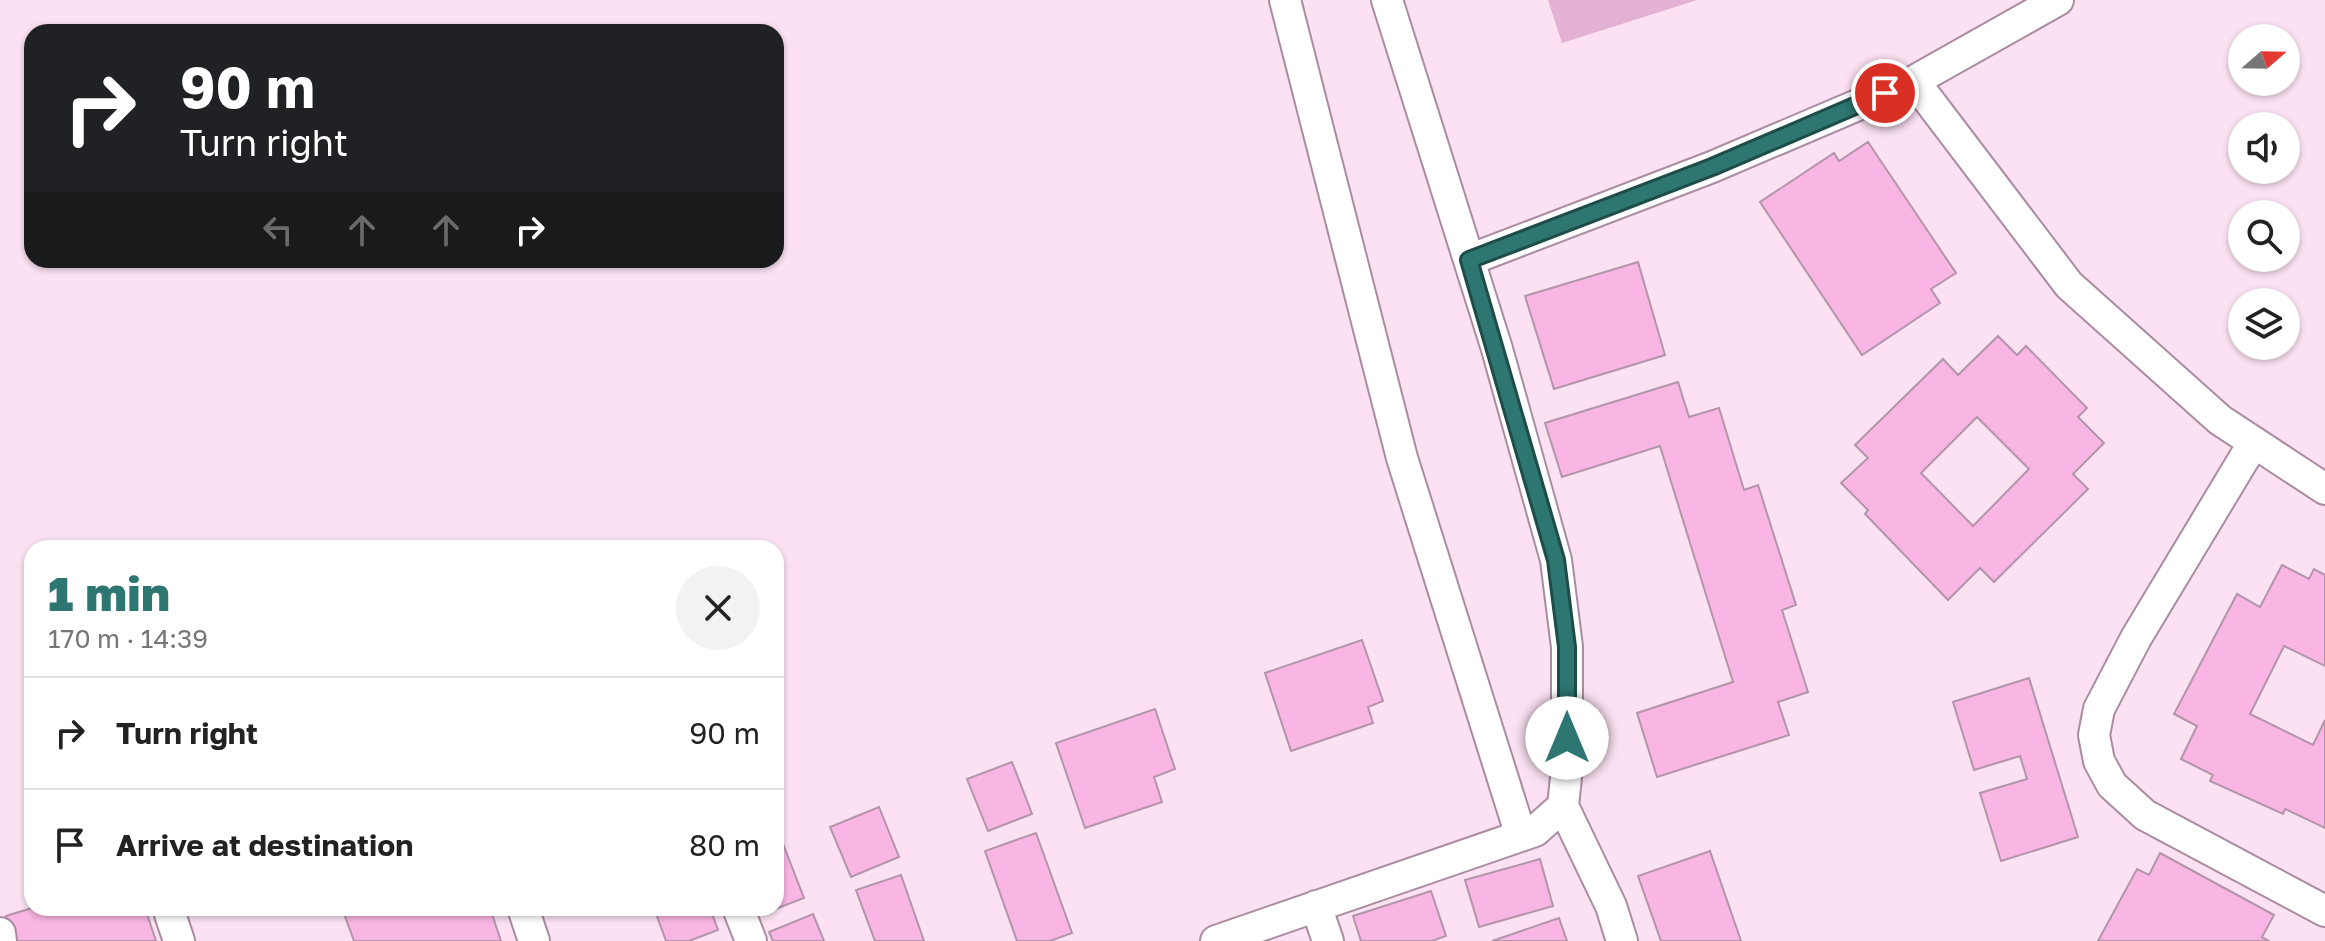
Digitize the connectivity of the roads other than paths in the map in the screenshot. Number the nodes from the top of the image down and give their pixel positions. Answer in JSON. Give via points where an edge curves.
{"nodes":[{"id":1,"x":1285,"y":0,"type":"edge"},
{"id":2,"x":1387,"y":0,"type":"edge"},
{"id":3,"x":2058,"y":0,"type":"edge"},
{"id":4,"x":1914,"y":81,"type":"junction"},
{"id":5,"x":1469,"y":260,"type":"junction"},
{"id":6,"x":2254,"y":442,"type":"junction"},
{"id":7,"x":2325,"y":489,"type":"edge"},
{"id":8,"x":1563,"y":806,"type":"junction"},
{"id":9,"x":1521,"y":836,"type":"junction"},
{"id":10,"x":1316,"y":906,"type":"junction"},
{"id":11,"x":2325,"y":911,"type":"edge"},
{"id":12,"x":526,"y":916,"type":"edge"},
{"id":13,"x":741,"y":916,"type":"edge"},
{"id":14,"x":0,"y":933,"type":"edge"},
{"id":15,"x":1,"y":941,"type":"edge"},
{"id":16,"x":534,"y":941,"type":"edge"},
{"id":17,"x":751,"y":941,"type":"edge"},
{"id":18,"x":1216,"y":941,"type":"edge"},
{"id":19,"x":1328,"y":941,"type":"edge"},
{"id":20,"x":1622,"y":941,"type":"edge"}],
"edges":[{"from":1,"to":9,"type":"street","via":[[1402,458]]},
{"from":2,"to":5,"type":"street"},
{"from":3,"to":4,"type":"street"},
{"from":4,"to":5,"type":"street","via":[[1712,167]]},
{"from":4,"to":6,"type":"street","via":[[2069,285],[2220,420]]},
{"from":5,"to":8,"type":"street","via":[[1556,560],[1567,647]]},
{"from":6,"to":7,"type":"street"},
{"from":6,"to":11,"type":"street","via":[[2136,638],[2099,709],[2094,735],[2099,761],[2112,785],[2145,815]]},
{"from":8,"to":9,"type":"street","via":[[1535,831]]},
{"from":8,"to":20,"type":"street"},
{"from":9,"to":10,"type":"street"},
{"from":10,"to":18,"type":"street"},
{"from":10,"to":19,"type":"street"},
{"from":12,"to":16,"type":"street"},
{"from":13,"to":17,"type":"street"},
{"from":14,"to":15,"type":"street"}]}
